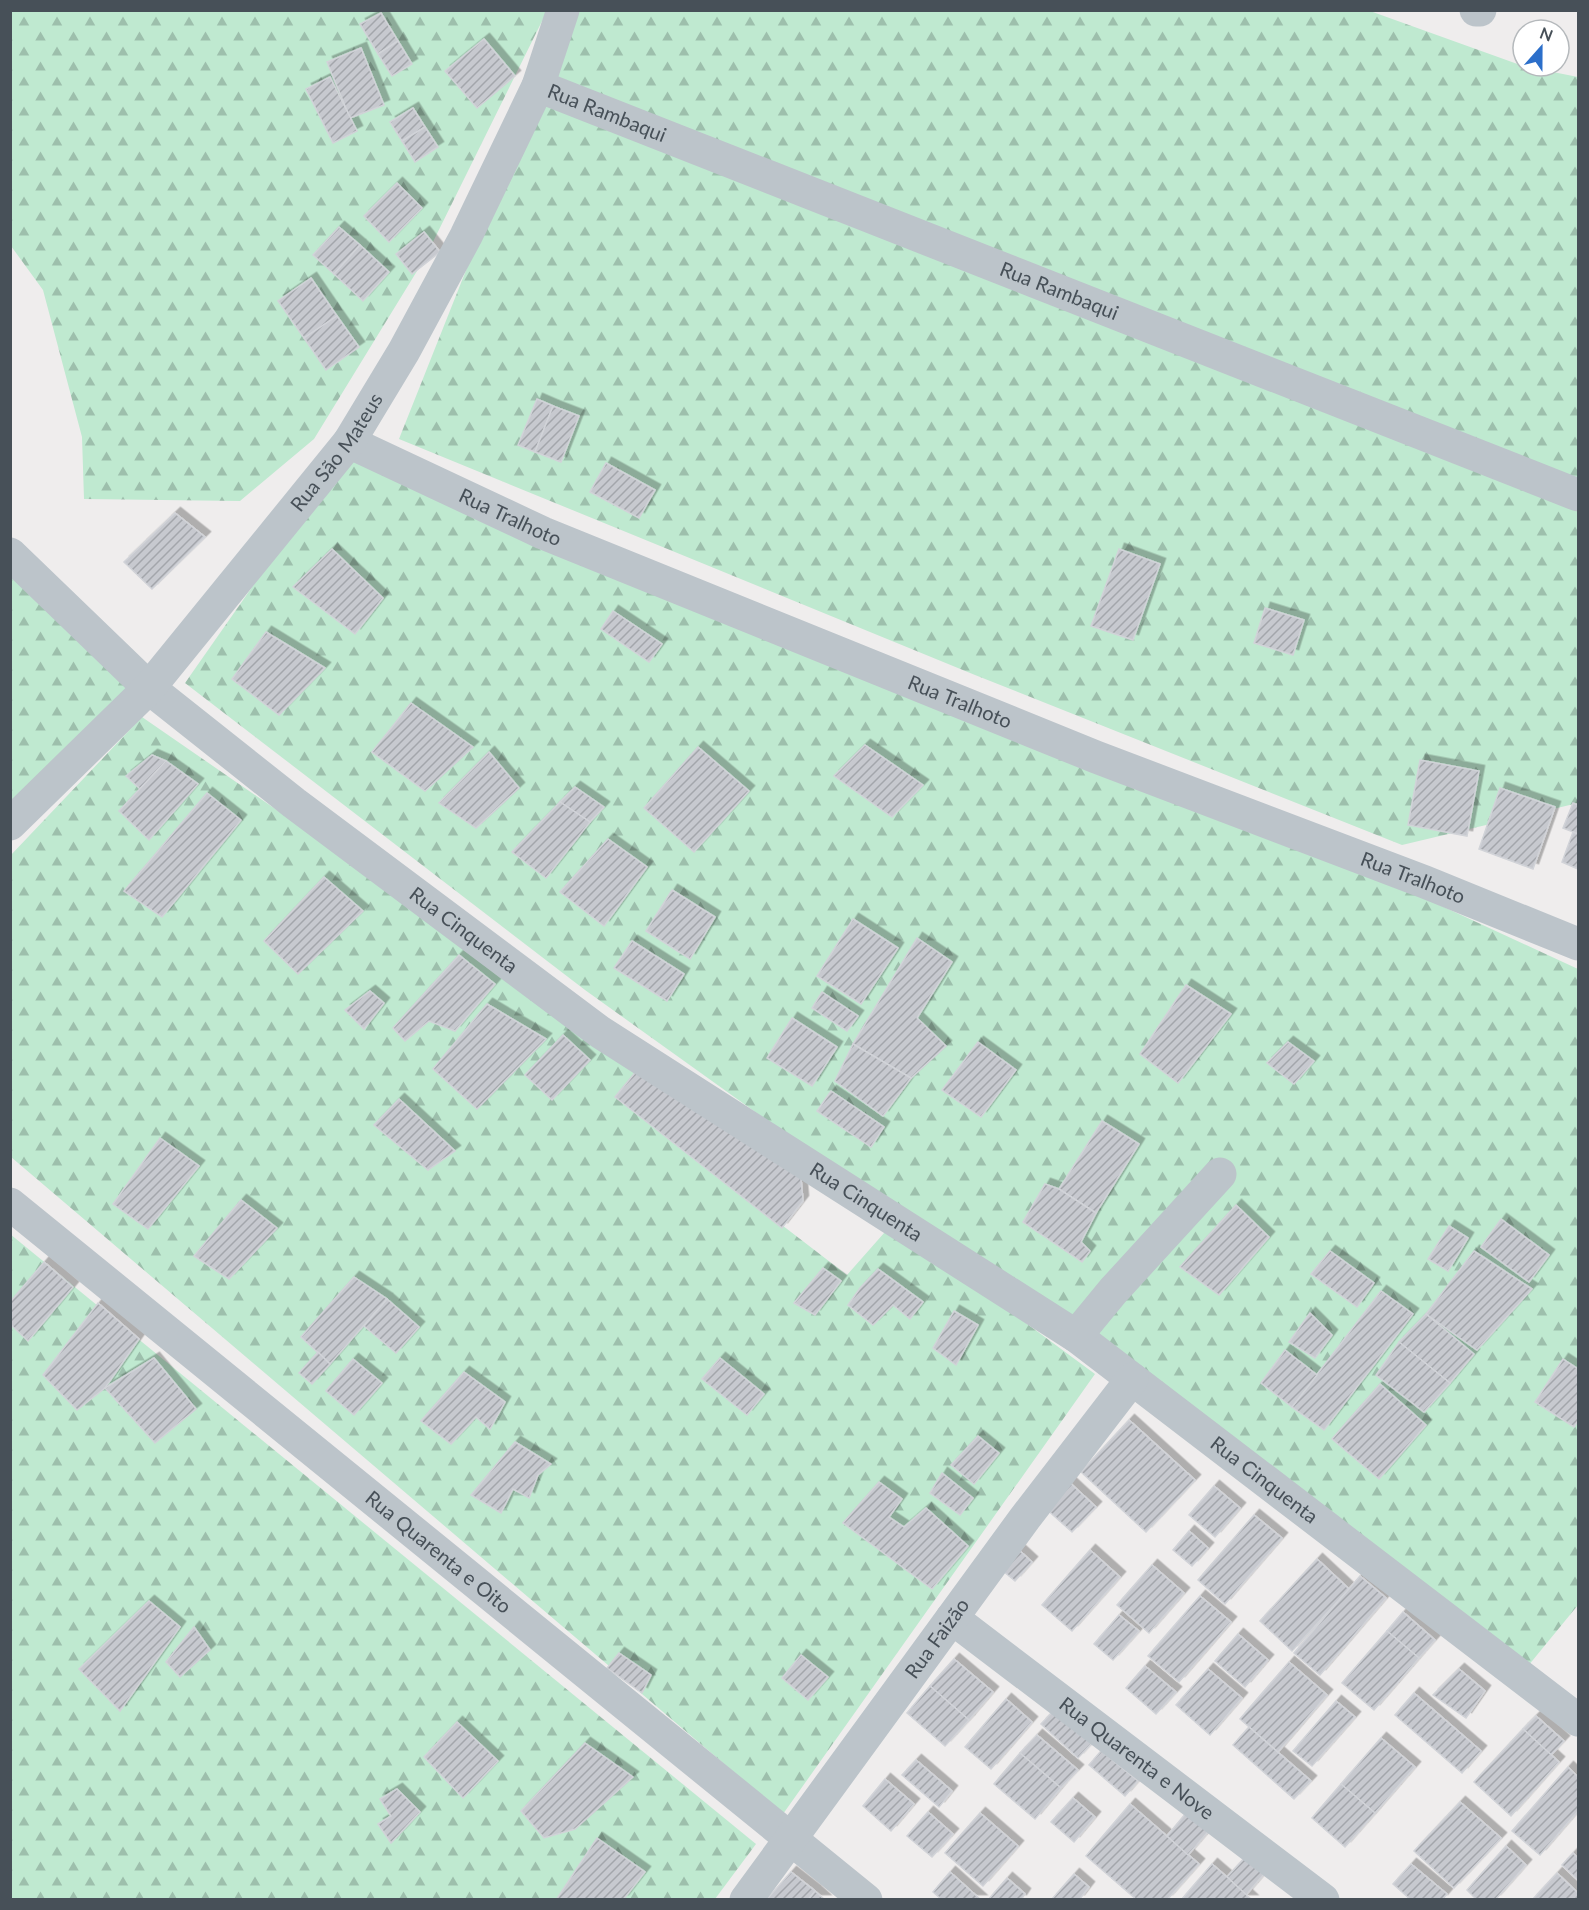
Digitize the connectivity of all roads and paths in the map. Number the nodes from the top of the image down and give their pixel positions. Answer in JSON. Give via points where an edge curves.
{"nodes":[{"id":1,"x":562,"y":10,"type":"edge"},
{"id":2,"x":538,"y":86,"type":"junction"},
{"id":3,"x":349,"y":441,"type":"junction"},
{"id":4,"x":1578,"y":495,"type":"edge"},
{"id":5,"x":10,"y":554,"type":"edge"},
{"id":6,"x":149,"y":688,"type":"junction"},
{"id":7,"x":10,"y":824,"type":"edge"},
{"id":8,"x":1578,"y":944,"type":"edge"},
{"id":9,"x":1220,"y":1174,"type":"dead end"},
{"id":10,"x":10,"y":1204,"type":"edge"},
{"id":11,"x":1076,"y":1336,"type":"junction"},
{"id":12,"x":1132,"y":1379,"type":"junction"},
{"id":13,"x":952,"y":1618,"type":"junction"},
{"id":14,"x":1578,"y":1720,"type":"edge"},
{"id":15,"x":790,"y":1840,"type":"junction"},
{"id":16,"x":746,"y":1899,"type":"edge"},
{"id":17,"x":866,"y":1899,"type":"edge"},
{"id":18,"x":1323,"y":1899,"type":"edge"}],
"edges":[{"from":1,"to":2,"type":"street","name":"Rua São Mateus"},
{"from":2,"to":3,"type":"street","name":"Rua São Mateus","via":[[466,236],[404,351]]},
{"from":2,"to":4,"type":"street","name":"Rua Rambaqui"},
{"from":3,"to":6,"type":"street","name":"Rua São Mateus"},
{"from":3,"to":8,"type":"street","name":"Rua Tralhoto","via":[[543,533],[1096,757]]},
{"from":5,"to":6,"type":"street","name":"Rua Cinquenta"},
{"from":6,"to":7,"type":"street","name":"Rua São Mateus"},
{"from":6,"to":11,"type":"street","name":"Rua Cinquenta","via":[[600,1032]]},
{"from":9,"to":11,"type":"street"},
{"from":10,"to":15,"type":"street","name":"Rua Quarenta e Oito"},
{"from":11,"to":12,"type":"street","name":"Rua Cinquenta"},
{"from":12,"to":13,"type":"street","name":"Rua Faizão"},
{"from":12,"to":14,"type":"street","name":"Rua Cinquenta"},
{"from":13,"to":15,"type":"street","name":"Rua Faizão"},
{"from":13,"to":18,"type":"street","name":"Rua Quarenta e Nove"},
{"from":15,"to":16,"type":"street","name":"Rua Faizão"},
{"from":15,"to":17,"type":"street","name":"Rua Quarenta e Oito"}]}
